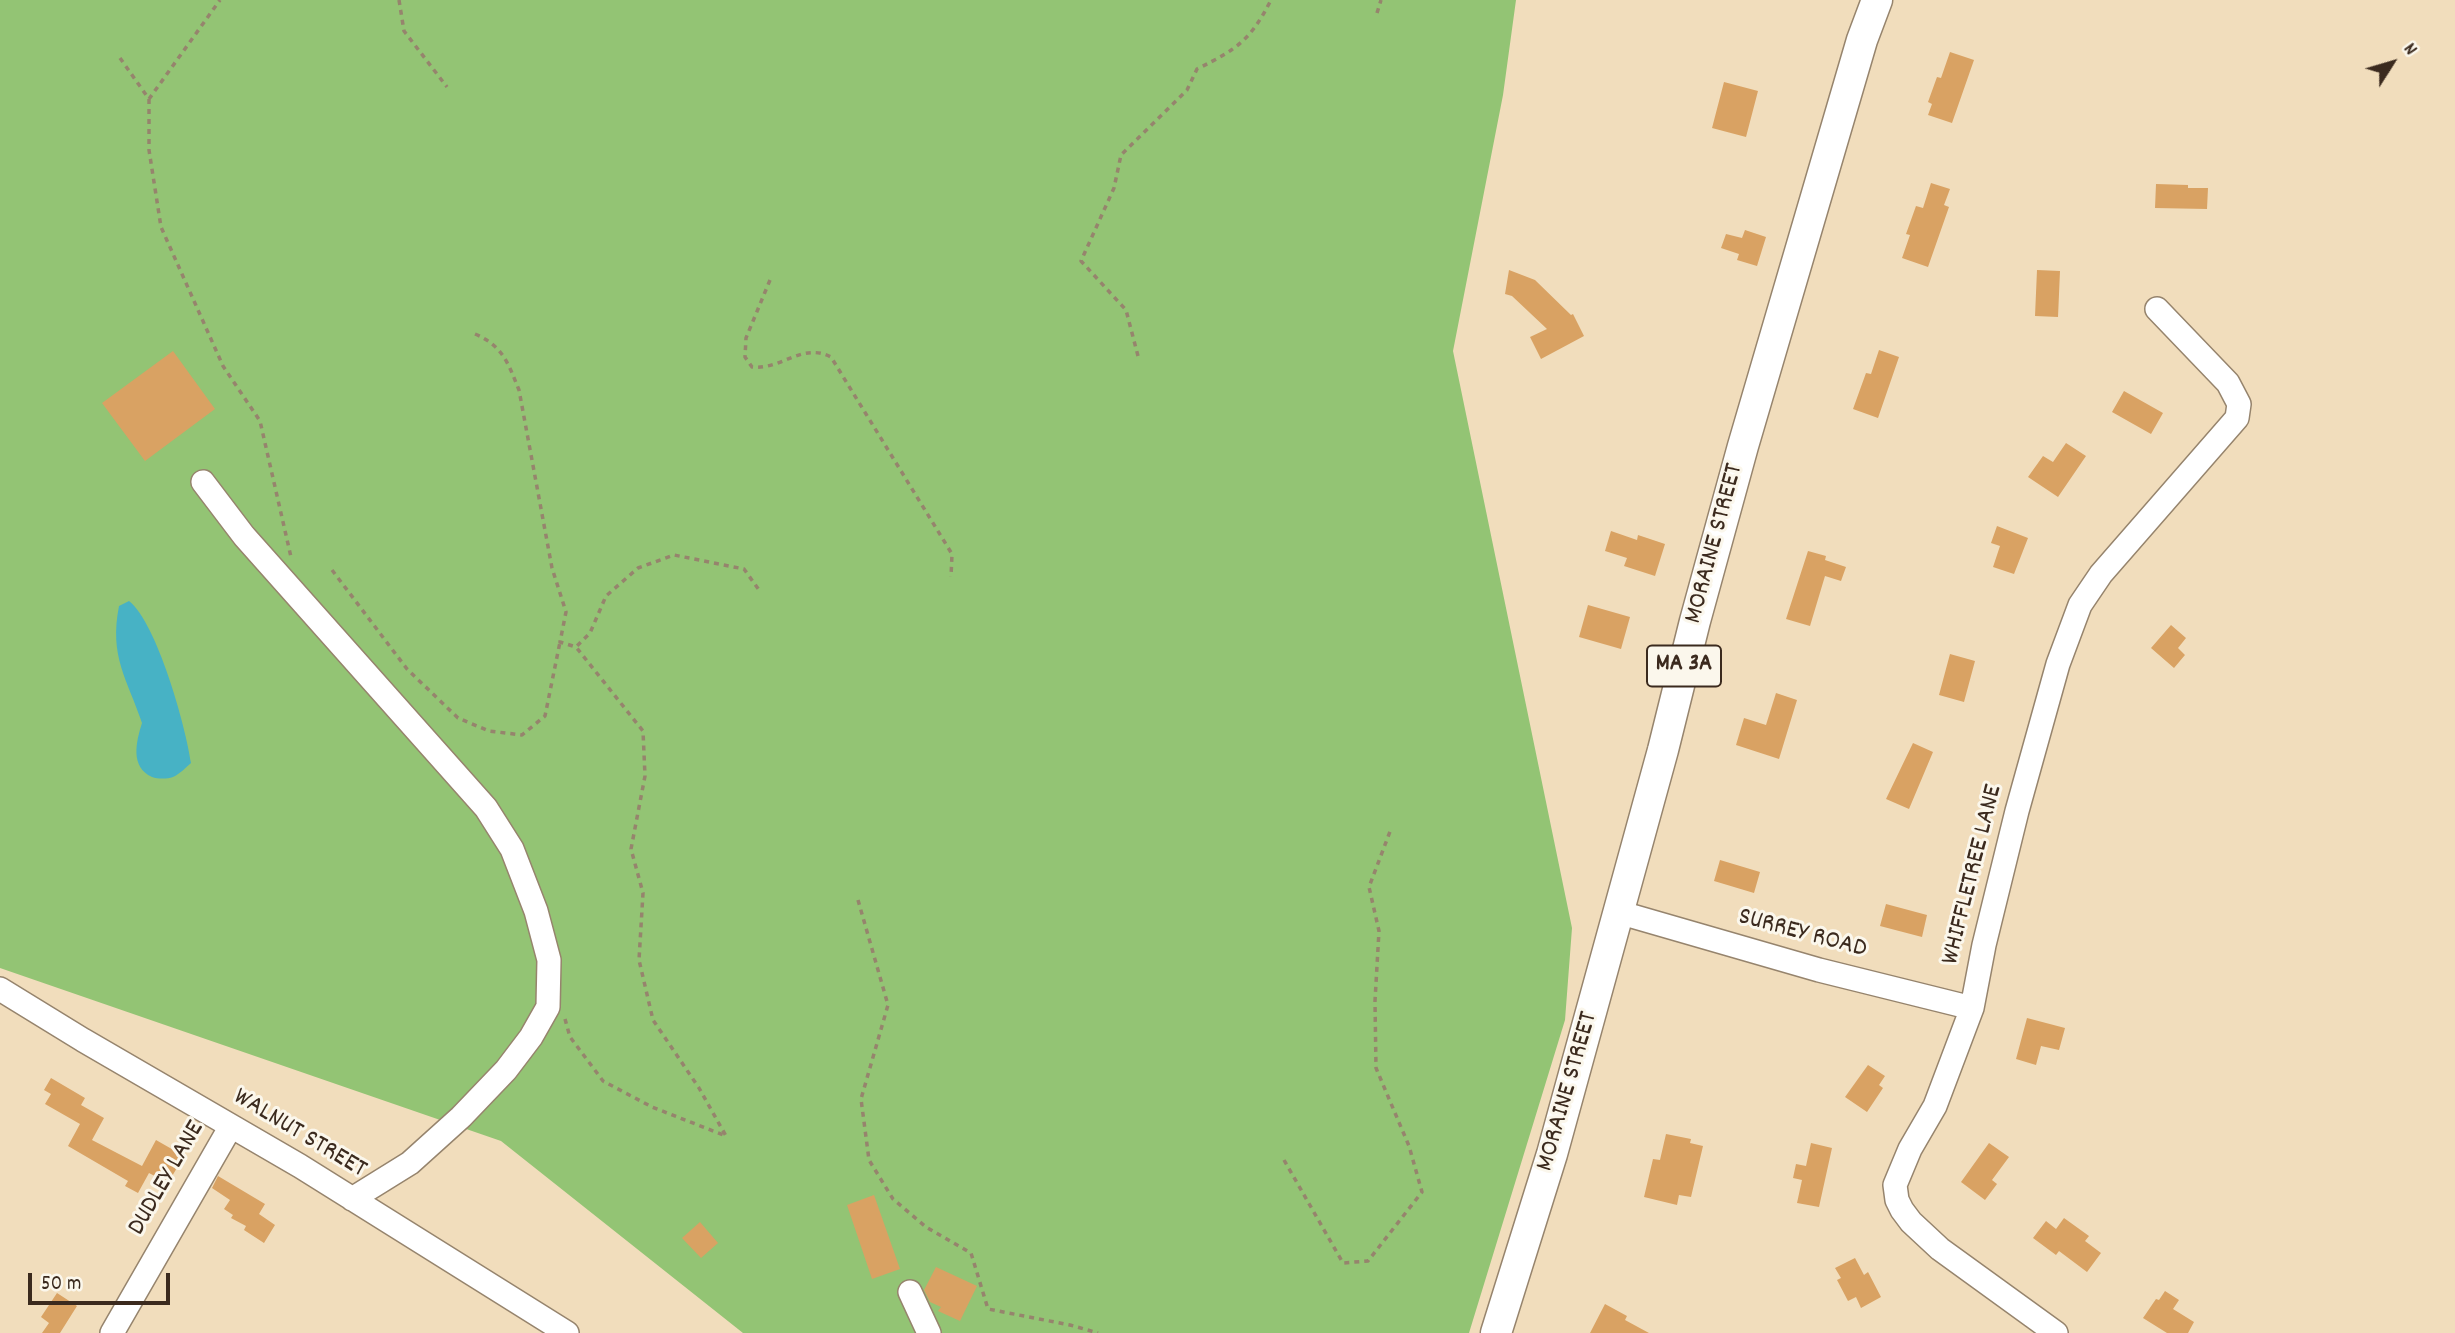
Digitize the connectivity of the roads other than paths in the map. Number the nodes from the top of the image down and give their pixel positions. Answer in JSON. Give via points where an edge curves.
{"nodes":[{"id":1,"x":1877,"y":0,"type":"edge"},
{"id":2,"x":2157,"y":309,"type":"dead end"},
{"id":3,"x":203,"y":482,"type":"dead end"},
{"id":4,"x":1619,"y":912,"type":"junction"},
{"id":5,"x":0,"y":989,"type":"edge"},
{"id":6,"x":1972,"y":1008,"type":"junction"},
{"id":7,"x":231,"y":1126,"type":"junction"},
{"id":8,"x":352,"y":1199,"type":"junction"},
{"id":9,"x":910,"y":1292,"type":"dead end"},
{"id":10,"x":112,"y":1333,"type":"edge"},
{"id":11,"x":567,"y":1333,"type":"edge"},
{"id":12,"x":929,"y":1333,"type":"edge"},
{"id":13,"x":1496,"y":1333,"type":"edge"},
{"id":14,"x":2056,"y":1333,"type":"edge"}],
"edges":[{"from":1,"to":4,"type":"main road","name":"MORAINE STREET","number":"MA 3A","via":[[1743,446]]},
{"from":2,"to":6,"type":"street","name":"WHIFFLETREE LANE","via":[[2228,383],[2239,404],[2237,418],[2109,565],[2080,605],[2057,664],[2017,811]]},
{"from":3,"to":8,"type":"street","via":[[244,536],[486,808],[512,849],[549,960],[548,1007],[506,1070],[410,1163]]},
{"from":4,"to":6,"type":"street","name":"SURREY ROAD"},
{"from":4,"to":13,"type":"main road","name":"MORAINE STREET","number":"MA 3A","via":[[1552,1154]]},
{"from":5,"to":7,"type":"street","name":"WALNUT STREET"},
{"from":6,"to":14,"type":"street","name":"WHIFFLETREE LANE","via":[[1935,1106],[1900,1169],[1897,1200],[1911,1222],[1940,1249]]},
{"from":7,"to":8,"type":"street","name":"WALNUT STREET"},
{"from":7,"to":10,"type":"street","name":"DUDLEY LANE"},
{"from":8,"to":11,"type":"street","name":"WALNUT STREET"},
{"from":9,"to":12,"type":"street"}]}
